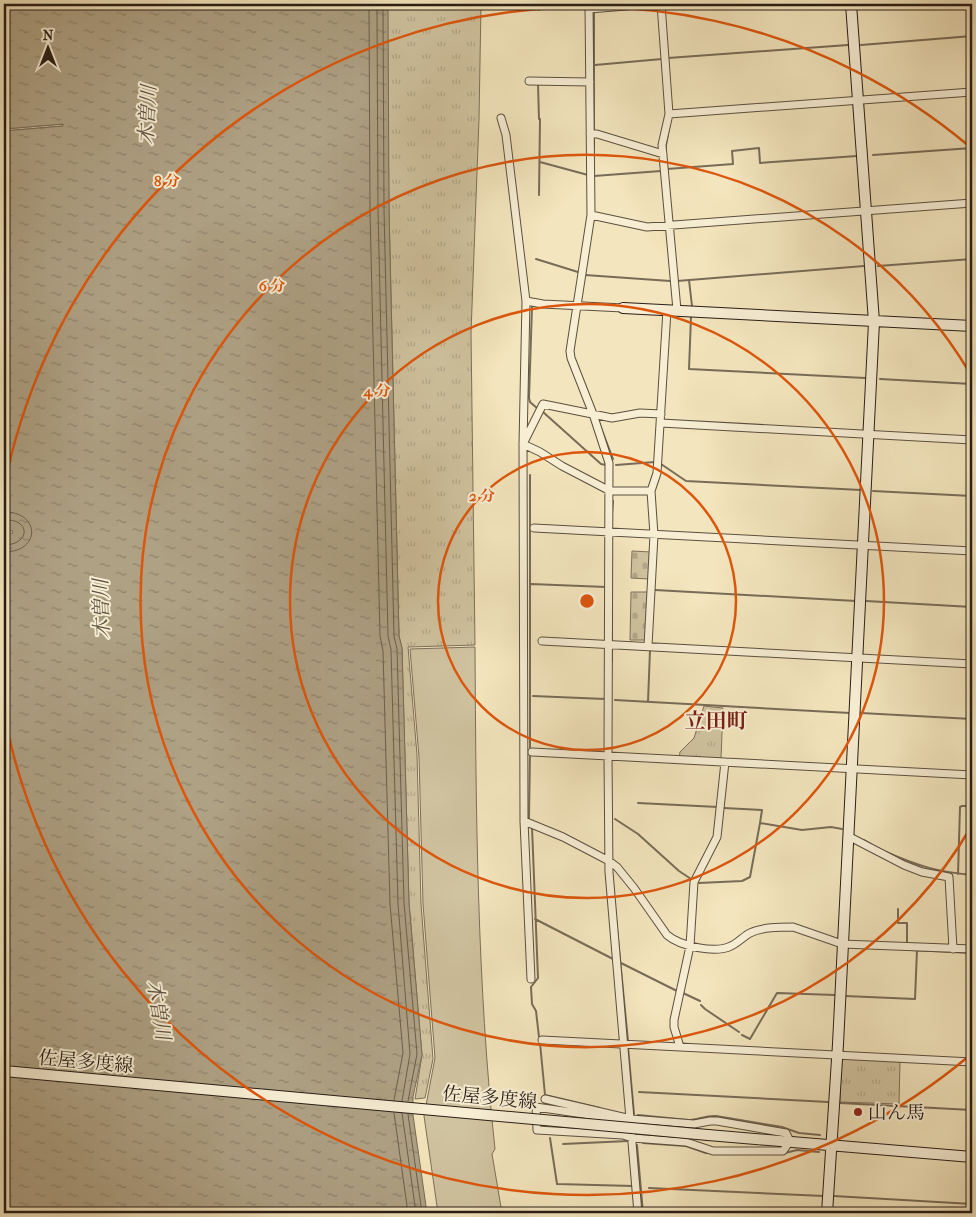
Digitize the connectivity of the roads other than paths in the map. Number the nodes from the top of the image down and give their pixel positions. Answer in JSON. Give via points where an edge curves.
{"nodes":[{"id":1,"x":651,"y":4,"type":"edge"},
{"id":2,"x":660,"y":4,"type":"edge"},
{"id":3,"x":851,"y":4,"type":"edge"},
{"id":4,"x":591,"y":8,"type":"edge"},
{"id":5,"x":529,"y":82,"type":"dead end"},
{"id":6,"x":590,"y":82,"type":"junction"},
{"id":7,"x":972,"y":92,"type":"edge"},
{"id":8,"x":858,"y":100,"type":"junction"},
{"id":9,"x":669,"y":114,"type":"junction"},
{"id":10,"x":501,"y":118,"type":"dead end"},
{"id":11,"x":593,"y":134,"type":"junction"},
{"id":12,"x":663,"y":154,"type":"junction"},
{"id":13,"x":972,"y":203,"type":"edge"},
{"id":14,"x":866,"y":211,"type":"junction"},
{"id":15,"x":593,"y":215,"type":"junction"},
{"id":16,"x":669,"y":226,"type":"junction"},
{"id":17,"x":526,"y":301,"type":"junction"},
{"id":18,"x":577,"y":306,"type":"junction"},
{"id":19,"x":623,"y":308,"type":"joint"},
{"id":20,"x":672,"y":310,"type":"junction"},
{"id":21,"x":874,"y":322,"type":"junction"},
{"id":22,"x":972,"y":326,"type":"edge"},
{"id":23,"x":593,"y":414,"type":"junction"},
{"id":24,"x":661,"y":414,"type":"junction"},
{"id":25,"x":661,"y":424,"type":"junction"},
{"id":26,"x":869,"y":434,"type":"junction"},
{"id":27,"x":972,"y":440,"type":"edge"},
{"id":28,"x":523,"y":444,"type":"junction"},
{"id":29,"x":610,"y":491,"type":"junction"},
{"id":30,"x":651,"y":491,"type":"junction"},
{"id":31,"x":534,"y":528,"type":"dead end"},
{"id":32,"x":610,"y":532,"type":"junction"},
{"id":33,"x":654,"y":535,"type":"junction"},
{"id":34,"x":864,"y":545,"type":"junction"},
{"id":35,"x":972,"y":552,"type":"edge"},
{"id":36,"x":542,"y":641,"type":"dead end"},
{"id":37,"x":609,"y":644,"type":"junction"},
{"id":38,"x":648,"y":646,"type":"junction"},
{"id":39,"x":857,"y":658,"type":"junction"},
{"id":40,"x":972,"y":664,"type":"edge"},
{"id":41,"x":532,"y":752,"type":"dead end"},
{"id":42,"x":608,"y":756,"type":"junction"},
{"id":43,"x":725,"y":762,"type":"junction"},
{"id":44,"x":852,"y":769,"type":"junction"},
{"id":45,"x":972,"y":775,"type":"edge"},
{"id":46,"x":524,"y":821,"type":"junction"},
{"id":47,"x":848,"y":836,"type":"junction"},
{"id":48,"x":610,"y":861,"type":"junction"},
{"id":49,"x":842,"y":944,"type":"junction"},
{"id":50,"x":690,"y":946,"type":"junction"},
{"id":51,"x":953,"y":948,"type":"junction"},
{"id":52,"x":972,"y":949,"type":"edge"},
{"id":53,"x":531,"y":980,"type":"dead end"},
{"id":54,"x":542,"y":1040,"type":"dead end"},
{"id":55,"x":624,"y":1044,"type":"junction"},
{"id":56,"x":680,"y":1047,"type":"junction"},
{"id":57,"x":837,"y":1055,"type":"junction"},
{"id":58,"x":972,"y":1062,"type":"edge"},
{"id":59,"x":4,"y":1071,"type":"edge"},
{"id":60,"x":545,"y":1099,"type":"dead end"},
{"id":61,"x":631,"y":1120,"type":"junction"},
{"id":62,"x":632,"y":1138,"type":"junction"},
{"id":63,"x":790,"y":1141,"type":"junction"},
{"id":64,"x":832,"y":1146,"type":"junction"},
{"id":65,"x":972,"y":1157,"type":"edge"},
{"id":66,"x":638,"y":1213,"type":"edge"},
{"id":67,"x":827,"y":1213,"type":"edge"}],
"edges":[{"from":1,"to":4,"type":"street"},
{"from":2,"to":9,"type":"street"},
{"from":3,"to":8,"type":"street"},
{"from":4,"to":6,"type":"street"},
{"from":5,"to":6,"type":"street"},
{"from":6,"to":11,"type":"street"},
{"from":7,"to":8,"type":"street"},
{"from":8,"to":9,"type":"street"},
{"from":8,"to":14,"type":"street"},
{"from":9,"to":12,"type":"street"},
{"from":10,"to":17,"type":"street","via":[[506,135]]},
{"from":11,"to":12,"type":"street"},
{"from":11,"to":15,"type":"street"},
{"from":12,"to":16,"type":"street"},
{"from":13,"to":14,"type":"street"},
{"from":14,"to":16,"type":"street"},
{"from":14,"to":21,"type":"street"},
{"from":15,"to":16,"type":"street","via":[[647,227]]},
{"from":15,"to":18,"type":"street"},
{"from":16,"to":20,"type":"street"},
{"from":17,"to":18,"type":"street"},
{"from":17,"to":28,"type":"street"},
{"from":18,"to":19,"type":"street"},
{"from":18,"to":23,"type":"street","via":[[571,358]]},
{"from":19,"to":20,"type":"street"},
{"from":20,"to":21,"type":"street"},
{"from":20,"to":24,"type":"street"},
{"from":21,"to":22,"type":"street"},
{"from":21,"to":26,"type":"street"},
{"from":23,"to":24,"type":"street","via":[[612,418]]},
{"from":23,"to":28,"type":"street","via":[[543,404]]},
{"from":23,"to":29,"type":"street","via":[[610,463]]},
{"from":24,"to":25,"type":"street"},
{"from":25,"to":26,"type":"street"},
{"from":25,"to":30,"type":"street","via":[[657,473]]},
{"from":26,"to":27,"type":"street"},
{"from":26,"to":34,"type":"street"},
{"from":28,"to":29,"type":"street"},
{"from":28,"to":46,"type":"street"},
{"from":29,"to":30,"type":"street"},
{"from":29,"to":32,"type":"street"},
{"from":30,"to":33,"type":"street"},
{"from":31,"to":32,"type":"street"},
{"from":32,"to":33,"type":"street"},
{"from":32,"to":37,"type":"street"},
{"from":33,"to":34,"type":"street"},
{"from":33,"to":38,"type":"street"},
{"from":34,"to":35,"type":"street"},
{"from":34,"to":39,"type":"street"},
{"from":36,"to":37,"type":"street"},
{"from":37,"to":38,"type":"street"},
{"from":37,"to":42,"type":"street"},
{"from":38,"to":39,"type":"street"},
{"from":39,"to":40,"type":"street"},
{"from":39,"to":44,"type":"street"},
{"from":41,"to":42,"type":"street"},
{"from":42,"to":43,"type":"street"},
{"from":42,"to":48,"type":"street"},
{"from":43,"to":44,"type":"street"},
{"from":43,"to":50,"type":"street","via":[[717,837],[694,882]]},
{"from":44,"to":45,"type":"street"},
{"from":44,"to":47,"type":"street"},
{"from":46,"to":48,"type":"street"},
{"from":46,"to":53,"type":"street"},
{"from":47,"to":49,"type":"street"},
{"from":47,"to":51,"type":"street","via":[[904,865],[949,877]]},
{"from":48,"to":50,"type":"street","via":[[634,888],[667,935]]},
{"from":48,"to":55,"type":"street"},
{"from":49,"to":50,"type":"street","via":[[786,927],[749,933],[737,943],[721,949]]},
{"from":49,"to":51,"type":"street"},
{"from":49,"to":57,"type":"street"},
{"from":50,"to":56,"type":"street","via":[[674,1020]]},
{"from":51,"to":52,"type":"street"},
{"from":54,"to":55,"type":"street"},
{"from":55,"to":56,"type":"street"},
{"from":55,"to":61,"type":"street"},
{"from":56,"to":57,"type":"street"},
{"from":57,"to":58,"type":"street"},
{"from":57,"to":64,"type":"street"},
{"from":59,"to":63,"type":"street","name":"佐屋多度線","bridge":true},
{"from":60,"to":61,"type":"street"},
{"from":61,"to":62,"type":"street"},
{"from":61,"to":62,"type":"street","via":[[536,1107],[537,1130]]},
{"from":61,"to":63,"type":"street","via":[[694,1124],[717,1121],[786,1133]]},
{"from":62,"to":63,"type":"street","via":[[686,1142],[713,1151],[783,1152]]},
{"from":62,"to":66,"type":"street"},
{"from":63,"to":64,"type":"street","name":"佐屋多度線"},
{"from":64,"to":65,"type":"street","name":"佐屋多度線"},
{"from":64,"to":67,"type":"street"}]}
